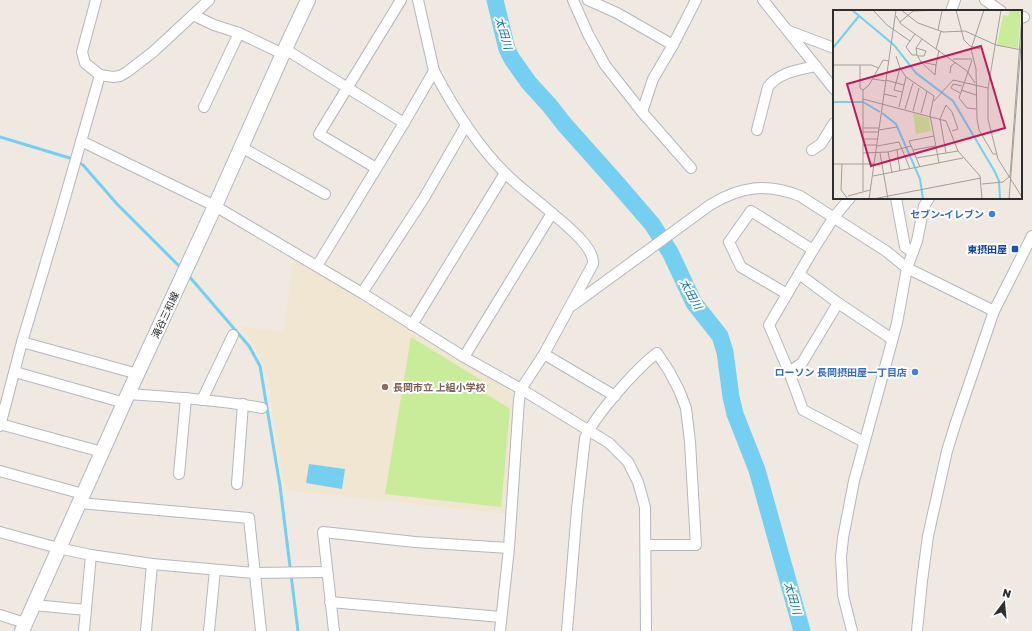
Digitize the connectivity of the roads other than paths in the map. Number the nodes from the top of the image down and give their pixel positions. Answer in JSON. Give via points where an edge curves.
{"nodes":[{"id":1,"x":96,"y":0,"type":"edge"},
{"id":2,"x":209,"y":0,"type":"edge"},
{"id":3,"x":308,"y":0,"type":"edge"},
{"id":4,"x":400,"y":0,"type":"edge"},
{"id":5,"x":418,"y":0,"type":"edge"},
{"id":6,"x":573,"y":0,"type":"edge"},
{"id":7,"x":588,"y":0,"type":"edge"},
{"id":8,"x":696,"y":0,"type":"edge"},
{"id":9,"x":763,"y":0,"type":"edge"},
{"id":10,"x":955,"y":0,"type":"edge"},
{"id":11,"x":984,"y":0,"type":"edge"},
{"id":12,"x":952,"y":10,"type":"edge"},
{"id":13,"x":999,"y":10,"type":"edge"},
{"id":14,"x":193,"y":15,"type":"junction"},
{"id":15,"x":786,"y":30,"type":"junction"},
{"id":16,"x":238,"y":33,"type":"junction"},
{"id":17,"x":673,"y":45,"type":"junction"},
{"id":18,"x":833,"y":48,"type":"edge"},
{"id":19,"x":284,"y":52,"type":"junction"},
{"id":20,"x":816,"y":66,"type":"junction"},
{"id":21,"x":434,"y":70,"type":"junction"},
{"id":22,"x":100,"y":75,"type":"junction"},
{"id":23,"x":346,"y":88,"type":"junction"},
{"id":24,"x":833,"y":88,"type":"edge"},
{"id":25,"x":204,"y":106,"type":"dead end"},
{"id":26,"x":642,"y":112,"type":"junction"},
{"id":27,"x":404,"y":123,"type":"junction"},
{"id":28,"x":466,"y":125,"type":"junction"},
{"id":29,"x":833,"y":125,"type":"edge"},
{"id":30,"x":756,"y":130,"type":"dead end"},
{"id":31,"x":81,"y":141,"type":"junction"},
{"id":32,"x":242,"y":147,"type":"junction"},
{"id":33,"x":812,"y":150,"type":"dead end"},
{"id":34,"x":376,"y":168,"type":"junction"},
{"id":35,"x":691,"y":168,"type":"dead end"},
{"id":36,"x":505,"y":173,"type":"junction"},
{"id":37,"x":325,"y":194,"type":"dead end"},
{"id":38,"x":849,"y":199,"type":"edge"},
{"id":39,"x":896,"y":199,"type":"edge"},
{"id":40,"x":928,"y":199,"type":"edge"},
{"id":41,"x":215,"y":206,"type":"junction"},
{"id":42,"x":552,"y":213,"type":"junction"},
{"id":43,"x":834,"y":217,"type":"junction"},
{"id":44,"x":1032,"y":236,"type":"edge"},
{"id":45,"x":813,"y":250,"type":"junction"},
{"id":46,"x":913,"y":252,"type":"junction"},
{"id":47,"x":317,"y":266,"type":"junction"},
{"id":48,"x":907,"y":268,"type":"junction"},
{"id":49,"x":799,"y":274,"type":"junction"},
{"id":50,"x":362,"y":293,"type":"junction"},
{"id":51,"x":787,"y":294,"type":"junction"},
{"id":52,"x":838,"y":303,"type":"junction"},
{"id":53,"x":570,"y":308,"type":"junction"},
{"id":54,"x":994,"y":311,"type":"junction"},
{"id":55,"x":412,"y":325,"type":"junction"},
{"id":56,"x":233,"y":335,"type":"dead end"},
{"id":57,"x":892,"y":339,"type":"junction"},
{"id":58,"x":22,"y":342,"type":"junction"},
{"id":59,"x":544,"y":354,"type":"junction"},
{"id":60,"x":464,"y":357,"type":"junction"},
{"id":61,"x":15,"y":372,"type":"junction"},
{"id":62,"x":789,"y":372,"type":"junction"},
{"id":63,"x":138,"y":374,"type":"junction"},
{"id":64,"x":521,"y":390,"type":"junction"},
{"id":65,"x":615,"y":396,"type":"junction"},
{"id":66,"x":186,"y":398,"type":"junction"},
{"id":67,"x":126,"y":399,"type":"junction"},
{"id":68,"x":202,"y":400,"type":"junction"},
{"id":69,"x":243,"y":404,"type":"junction"},
{"id":70,"x":262,"y":408,"type":"dead end"},
{"id":71,"x":0,"y":425,"type":"edge"},
{"id":72,"x":589,"y":430,"type":"junction"},
{"id":73,"x":864,"y":442,"type":"junction"},
{"id":74,"x":102,"y":452,"type":"junction"},
{"id":75,"x":0,"y":471,"type":"edge"},
{"id":76,"x":179,"y":474,"type":"dead end"},
{"id":77,"x":237,"y":484,"type":"dead end"},
{"id":78,"x":81,"y":499,"type":"junction"},
{"id":79,"x":0,"y":532,"type":"edge"},
{"id":80,"x":646,"y":545,"type":"junction"},
{"id":81,"x":58,"y":548,"type":"junction"},
{"id":82,"x":509,"y":548,"type":"junction"},
{"id":83,"x":91,"y":555,"type":"junction"},
{"id":84,"x":152,"y":564,"type":"junction"},
{"id":85,"x":215,"y":570,"type":"junction"},
{"id":86,"x":326,"y":572,"type":"junction"},
{"id":87,"x":254,"y":573,"type":"junction"},
{"id":88,"x":330,"y":602,"type":"junction"},
{"id":89,"x":34,"y":605,"type":"junction"},
{"id":90,"x":86,"y":610,"type":"junction"},
{"id":91,"x":0,"y":615,"type":"edge"},
{"id":92,"x":501,"y":616,"type":"junction"},
{"id":93,"x":24,"y":627,"type":"edge"},
{"id":94,"x":84,"y":631,"type":"edge"},
{"id":95,"x":146,"y":631,"type":"edge"},
{"id":96,"x":209,"y":631,"type":"edge"},
{"id":97,"x":261,"y":631,"type":"edge"},
{"id":98,"x":334,"y":631,"type":"edge"},
{"id":99,"x":500,"y":631,"type":"edge"},
{"id":100,"x":567,"y":631,"type":"edge"},
{"id":101,"x":646,"y":631,"type":"edge"},
{"id":102,"x":852,"y":631,"type":"edge"},
{"id":103,"x":917,"y":631,"type":"edge"}],
"edges":[{"from":1,"to":22,"type":"street","via":[[82,52],[85,63]]},
{"from":2,"to":14,"type":"street"},
{"from":3,"to":19,"type":"main road","name":"滝谷三和線"},
{"from":4,"to":23,"type":"street"},
{"from":5,"to":21,"type":"street"},
{"from":6,"to":26,"type":"street","via":[[605,65]]},
{"from":7,"to":17,"type":"street","via":[[617,13]]},
{"from":8,"to":17,"type":"street"},
{"from":9,"to":15,"type":"street"},
{"from":10,"to":12,"type":"street"},
{"from":11,"to":13,"type":"street"},
{"from":14,"to":16,"type":"street"},
{"from":14,"to":22,"type":"street","via":[[127,72],[113,77]]},
{"from":15,"to":18,"type":"street"},
{"from":15,"to":20,"type":"street"},
{"from":16,"to":19,"type":"street"},
{"from":16,"to":25,"type":"street"},
{"from":17,"to":26,"type":"street","via":[[653,80]]},
{"from":19,"to":23,"type":"street"},
{"from":19,"to":32,"type":"main road","name":"滝谷三和線"},
{"from":20,"to":24,"type":"street"},
{"from":20,"to":30,"type":"street","via":[[796,70],[778,77],[771,83]]},
{"from":21,"to":27,"type":"street"},
{"from":21,"to":28,"type":"street"},
{"from":22,"to":31,"type":"street"},
{"from":23,"to":27,"type":"street"},
{"from":23,"to":34,"type":"street","via":[[319,134]]},
{"from":26,"to":35,"type":"street"},
{"from":27,"to":34,"type":"street"},
{"from":28,"to":36,"type":"street"},
{"from":28,"to":50,"type":"street","via":[[424,198]]},
{"from":29,"to":33,"type":"street","via":[[821,144]]},
{"from":31,"to":41,"type":"street"},
{"from":31,"to":58,"type":"street"},
{"from":32,"to":37,"type":"street"},
{"from":32,"to":41,"type":"main road","name":"滝谷三和線"},
{"from":34,"to":47,"type":"street"},
{"from":36,"to":42,"type":"street"},
{"from":36,"to":55,"type":"street"},
{"from":38,"to":43,"type":"street"},
{"from":39,"to":46,"type":"street","via":[[905,247]]},
{"from":40,"to":46,"type":"street","via":[[924,206]]},
{"from":41,"to":47,"type":"street"},
{"from":41,"to":63,"type":"main road","name":"滝谷三和線"},
{"from":42,"to":53,"type":"street","via":[[583,242],[594,259]]},
{"from":42,"to":60,"type":"street"},
{"from":43,"to":45,"type":"street"},
{"from":43,"to":48,"type":"street"},
{"from":43,"to":53,"type":"street","via":[[800,196],[786,191],[762,187],[729,194],[698,213]]},
{"from":44,"to":54,"type":"street"},
{"from":45,"to":49,"type":"street"},
{"from":45,"to":51,"type":"street","via":[[751,211],[729,242],[741,267]]},
{"from":46,"to":48,"type":"street"},
{"from":47,"to":50,"type":"street"},
{"from":48,"to":54,"type":"street"},
{"from":48,"to":57,"type":"street"},
{"from":49,"to":51,"type":"street"},
{"from":49,"to":52,"type":"street"},
{"from":50,"to":55,"type":"street"},
{"from":51,"to":62,"type":"street","via":[[769,325]]},
{"from":52,"to":57,"type":"street"},
{"from":52,"to":62,"type":"street","via":[[802,362]]},
{"from":53,"to":59,"type":"street"},
{"from":54,"to":103,"type":"street","via":[[956,422],[940,480],[928,536]]},
{"from":55,"to":60,"type":"street"},
{"from":56,"to":68,"type":"street"},
{"from":57,"to":73,"type":"street"},
{"from":58,"to":61,"type":"street"},
{"from":58,"to":63,"type":"street"},
{"from":59,"to":64,"type":"street"},
{"from":59,"to":65,"type":"street"},
{"from":60,"to":64,"type":"street"},
{"from":61,"to":67,"type":"street"},
{"from":61,"to":71,"type":"street"},
{"from":62,"to":73,"type":"street","via":[[804,410]]},
{"from":63,"to":67,"type":"main road","name":"滝谷三和線"},
{"from":64,"to":72,"type":"street"},
{"from":64,"to":82,"type":"street"},
{"from":65,"to":72,"type":"street"},
{"from":65,"to":80,"type":"street","via":[[657,353],[669,371],[686,408],[696,545]]},
{"from":66,"to":67,"type":"street"},
{"from":66,"to":68,"type":"street"},
{"from":66,"to":76,"type":"street"},
{"from":67,"to":74,"type":"main road","name":"滝谷三和線"},
{"from":68,"to":69,"type":"street"},
{"from":69,"to":70,"type":"street"},
{"from":69,"to":77,"type":"street"},
{"from":71,"to":74,"type":"street"},
{"from":72,"to":80,"type":"street","via":[[620,453],[628,462],[638,482],[645,507]]},
{"from":72,"to":100,"type":"street","via":[[577,509]]},
{"from":73,"to":102,"type":"street","via":[[841,557],[843,595]]},
{"from":74,"to":78,"type":"main road","name":"滝谷三和線"},
{"from":75,"to":78,"type":"street"},
{"from":78,"to":81,"type":"main road","name":"滝谷三和線"},
{"from":78,"to":87,"type":"street","via":[[249,518]]},
{"from":79,"to":81,"type":"street"},
{"from":80,"to":101,"type":"street"},
{"from":81,"to":83,"type":"street"},
{"from":81,"to":89,"type":"main road","name":"滝谷三和線"},
{"from":82,"to":86,"type":"street","via":[[415,542],[323,532]]},
{"from":82,"to":92,"type":"street"},
{"from":83,"to":84,"type":"street"},
{"from":83,"to":90,"type":"street"},
{"from":84,"to":85,"type":"street"},
{"from":84,"to":95,"type":"street"},
{"from":85,"to":87,"type":"street"},
{"from":85,"to":96,"type":"street"},
{"from":86,"to":87,"type":"street"},
{"from":86,"to":88,"type":"street"},
{"from":87,"to":97,"type":"street"},
{"from":88,"to":92,"type":"street"},
{"from":88,"to":98,"type":"street"},
{"from":89,"to":90,"type":"street"},
{"from":89,"to":93,"type":"main road","name":"滝谷三和線"},
{"from":90,"to":94,"type":"street"},
{"from":91,"to":93,"type":"street"},
{"from":92,"to":99,"type":"street"}]}
